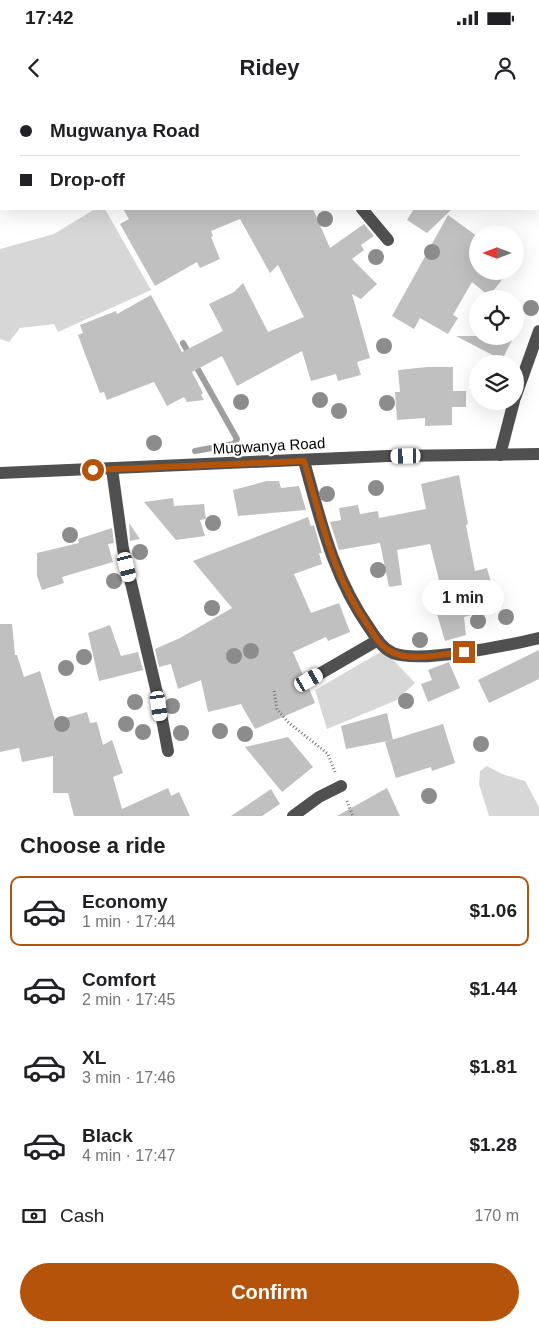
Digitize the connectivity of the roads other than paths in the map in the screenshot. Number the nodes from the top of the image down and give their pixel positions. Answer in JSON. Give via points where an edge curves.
{"nodes":[{"id":1,"x":363,"y":210,"type":"edge"},
{"id":2,"x":388,"y":240,"type":"dead end"},
{"id":3,"x":539,"y":331,"type":"edge"},
{"id":4,"x":524,"y":372,"type":"edge"},
{"id":5,"x":511,"y":410,"type":"edge"},
{"id":6,"x":539,"y":454,"type":"edge"},
{"id":7,"x":500,"y":455,"type":"junction"},
{"id":8,"x":304,"y":461,"type":"junction"},
{"id":9,"x":112,"y":469,"type":"junction"},
{"id":10,"x":0,"y":473,"type":"edge"},
{"id":11,"x":539,"y":638,"type":"edge"},
{"id":12,"x":378,"y":640,"type":"junction"},
{"id":13,"x":309,"y":680,"type":"dead end"},
{"id":14,"x":168,"y":751,"type":"dead end"},
{"id":15,"x":340,"y":786,"type":"road end"},
{"id":16,"x":293,"y":816,"type":"edge"}],
"edges":[{"from":1,"to":2,"type":"street"},
{"from":3,"to":4,"type":"street"},
{"from":5,"to":7,"type":"street"},
{"from":6,"to":7,"type":"street","name":"Mugwanya Road"},
{"from":7,"to":8,"type":"street","name":"Mugwanya Road"},
{"from":8,"to":9,"type":"street","name":"Mugwanya Road"},
{"from":8,"to":12,"type":"street","via":[[337,573],[355,608]]},
{"from":9,"to":10,"type":"street","name":"Mugwanya Road"},
{"from":9,"to":14,"type":"street","via":[[122,549]]},
{"from":11,"to":12,"type":"street","via":[[464,652],[405,656],[392,653]]},
{"from":12,"to":13,"type":"street"},
{"from":15,"to":16,"type":"street"}]}
